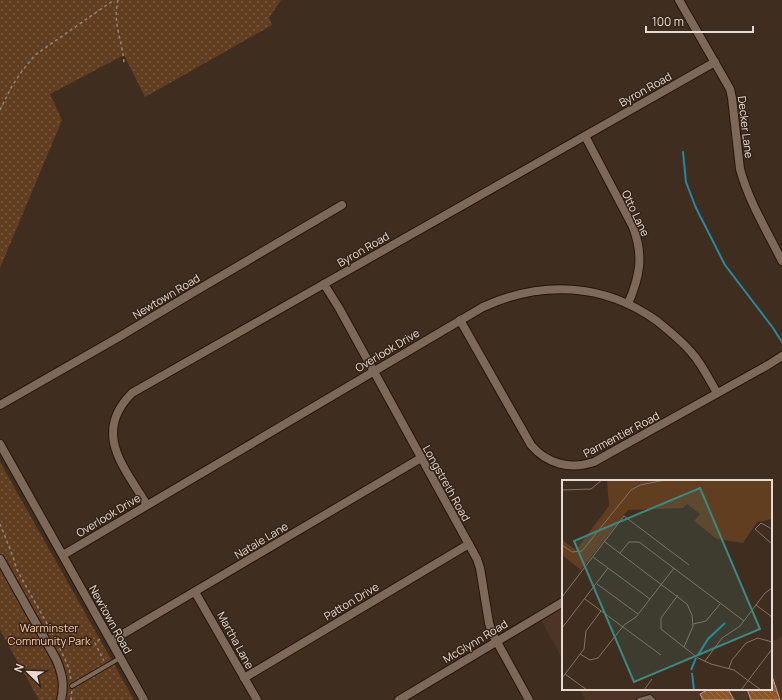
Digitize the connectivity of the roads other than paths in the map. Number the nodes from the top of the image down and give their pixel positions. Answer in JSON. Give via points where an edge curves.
{"nodes":[{"id":1,"x":679,"y":0,"type":"edge"},
{"id":2,"x":715,"y":62,"type":"junction"},
{"id":3,"x":585,"y":136,"type":"junction"},
{"id":4,"x":342,"y":205,"type":"dead end"},
{"id":5,"x":782,"y":261,"type":"edge"},
{"id":6,"x":324,"y":284,"type":"junction"},
{"id":7,"x":628,"y":304,"type":"junction"},
{"id":8,"x":460,"y":320,"type":"junction"},
{"id":9,"x":782,"y":356,"type":"edge"},
{"id":10,"x":373,"y":371,"type":"junction"},
{"id":11,"x":717,"y":394,"type":"junction"},
{"id":12,"x":0,"y":405,"type":"edge"},
{"id":13,"x":0,"y":444,"type":"edge"},
{"id":14,"x":421,"y":458,"type":"junction"},
{"id":15,"x":147,"y":505,"type":"junction"},
{"id":16,"x":469,"y":544,"type":"junction"},
{"id":17,"x":63,"y":554,"type":"junction"},
{"id":18,"x":0,"y":559,"type":"edge"},
{"id":19,"x":195,"y":592,"type":"junction"},
{"id":20,"x":562,"y":603,"type":"edge"},
{"id":21,"x":109,"y":638,"type":"junction"},
{"id":22,"x":497,"y":641,"type":"junction"},
{"id":23,"x":120,"y":658,"type":"junction"},
{"id":24,"x":244,"y":678,"type":"junction"},
{"id":25,"x":72,"y":686,"type":"road end"},
{"id":26,"x":61,"y":700,"type":"edge"},
{"id":27,"x":144,"y":700,"type":"edge"},
{"id":28,"x":257,"y":700,"type":"edge"},
{"id":29,"x":399,"y":700,"type":"edge"},
{"id":30,"x":529,"y":700,"type":"edge"},
{"id":31,"x":639,"y":700,"type":"edge"},
{"id":32,"x":653,"y":700,"type":"edge"}],
"edges":[{"from":1,"to":2,"type":"street","name":"Decker Lane"},
{"from":2,"to":3,"type":"street","name":"Byron Road"},
{"from":2,"to":5,"type":"street","name":"Decker Lane","via":[[732,98],[742,178]]},
{"from":3,"to":6,"type":"street","name":"Byron Road"},
{"from":3,"to":7,"type":"street","name":"Otto Lane","via":[[638,238],[640,267]]},
{"from":4,"to":12,"type":"street","name":"Newtown Road"},
{"from":6,"to":10,"type":"street","name":"Longstreth Road"},
{"from":6,"to":15,"type":"street","name":"Byron Road","via":[[132,393],[122,403],[115,419],[113,443]]},
{"from":7,"to":8,"type":"street","name":"Overlook Drive","via":[[581,290],[539,290],[498,300]]},
{"from":7,"to":11,"type":"street","name":"Overlook Drive","via":[[668,329],[684,343],[704,370]]},
{"from":8,"to":10,"type":"street","name":"Overlook Drive"},
{"from":8,"to":11,"type":"street","name":"Parmentier Road","via":[[531,445],[544,458],[561,464],[575,466],[594,462]]},
{"from":9,"to":11,"type":"street","name":"Parmentier Road"},
{"from":10,"to":14,"type":"street","name":"Longstreth Road"},
{"from":10,"to":15,"type":"street","name":"Overlook Drive"},
{"from":13,"to":17,"type":"street","name":"Newtown Road"},
{"from":14,"to":16,"type":"street","name":"Longstreth Road"},
{"from":14,"to":19,"type":"street","name":"Natale Lane"},
{"from":15,"to":17,"type":"street","name":"Overlook Drive"},
{"from":16,"to":22,"type":"street","name":"Longstreth Road","via":[[480,568],[489,623]]},
{"from":16,"to":24,"type":"street","name":"Patton Drive"},
{"from":17,"to":21,"type":"street","name":"Newtown Road"},
{"from":18,"to":26,"type":"street","via":[[60,668],[64,686]]},
{"from":19,"to":21,"type":"street","name":"Natale Lane"},
{"from":19,"to":24,"type":"street","name":"Martha Lane"},
{"from":20,"to":22,"type":"street","name":"McGlynn Road"},
{"from":21,"to":23,"type":"street","name":"Newtown Road"},
{"from":22,"to":29,"type":"street","name":"McGlynn Road"},
{"from":22,"to":30,"type":"street","name":"Longstreth Road"},
{"from":23,"to":25,"type":"lane"},
{"from":23,"to":27,"type":"street","name":"Newtown Road"},
{"from":24,"to":28,"type":"street","name":"Martha Lane"},
{"from":31,"to":32,"type":"lane","via":[[650,697]]}]}
